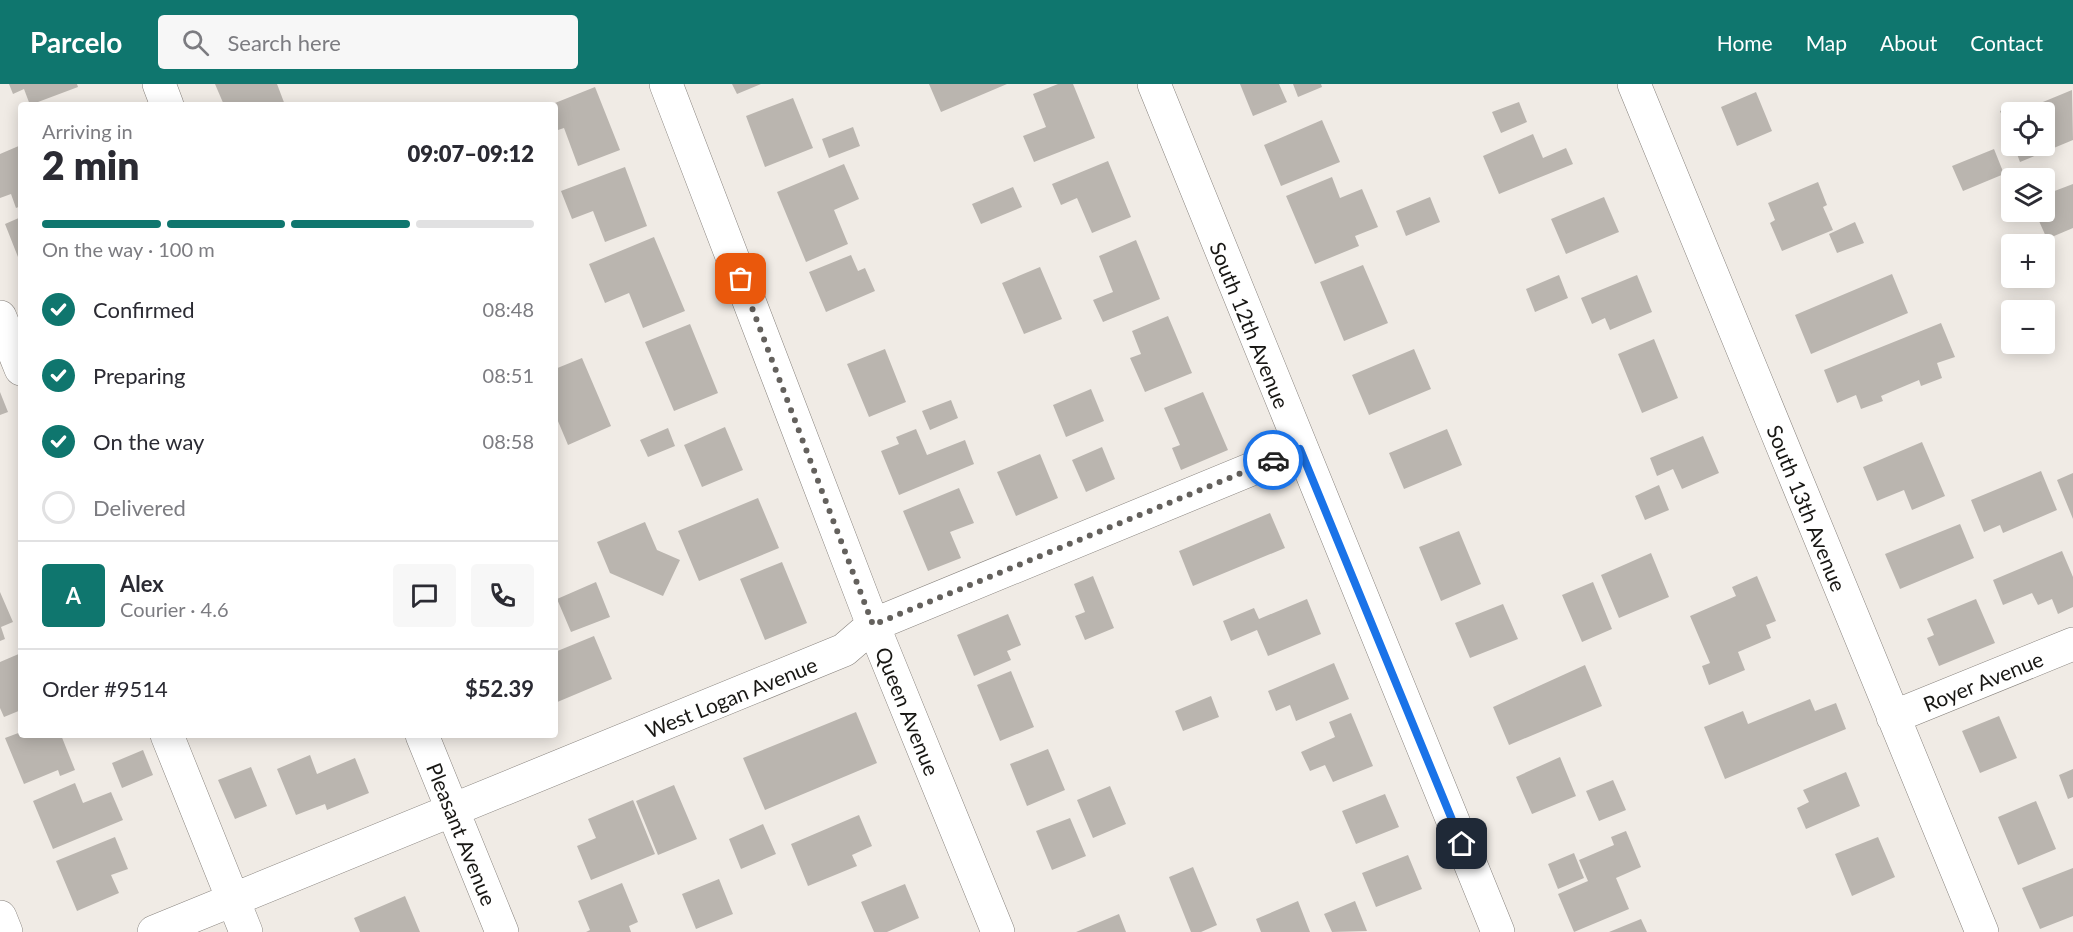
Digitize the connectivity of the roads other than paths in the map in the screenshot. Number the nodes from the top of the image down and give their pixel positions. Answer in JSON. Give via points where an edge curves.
{"nodes":[{"id":1,"x":159,"y":84,"type":"edge"},
{"id":2,"x":666,"y":84,"type":"edge"},
{"id":3,"x":1154,"y":84,"type":"edge"},
{"id":4,"x":1634,"y":84,"type":"edge"},
{"id":5,"x":166,"y":102,"type":"edge"},
{"id":6,"x":0,"y":317,"type":"edge"},
{"id":7,"x":18,"y":362,"type":"edge"},
{"id":8,"x":1300,"y":449,"type":"junction"},
{"id":9,"x":873,"y":625,"type":"junction"},
{"id":10,"x":2073,"y":644,"type":"edge"},
{"id":11,"x":1893,"y":717,"type":"junction"},
{"id":12,"x":168,"y":738,"type":"edge"},
{"id":13,"x":423,"y":738,"type":"edge"},
{"id":14,"x":453,"y":812,"type":"junction"},
{"id":15,"x":233,"y":900,"type":"junction"},
{"id":16,"x":0,"y":917,"type":"edge"},
{"id":17,"x":6,"y":932,"type":"edge"},
{"id":18,"x":154,"y":932,"type":"edge"},
{"id":19,"x":246,"y":932,"type":"edge"},
{"id":20,"x":502,"y":932,"type":"edge"},
{"id":21,"x":998,"y":932,"type":"edge"},
{"id":22,"x":1498,"y":932,"type":"edge"},
{"id":23,"x":1982,"y":932,"type":"edge"}],
"edges":[{"from":1,"to":5,"type":"street"},
{"from":2,"to":9,"type":"street","name":"Queen Avenue"},
{"from":3,"to":8,"type":"street","name":"South 12th Avenue"},
{"from":4,"to":11,"type":"street","name":"South 13th Avenue"},
{"from":6,"to":7,"type":"street"},
{"from":8,"to":9,"type":"street","name":"West Logan Avenue"},
{"from":8,"to":22,"type":"street","name":"South 12th Avenue"},
{"from":9,"to":14,"type":"street","name":"West Logan Avenue","via":[[844,650]]},
{"from":9,"to":21,"type":"street","name":"Queen Avenue"},
{"from":10,"to":11,"type":"street","name":"Royer Avenue"},
{"from":11,"to":23,"type":"street","name":"South 13th Avenue"},
{"from":12,"to":15,"type":"street"},
{"from":13,"to":14,"type":"street","name":"Pleasant Avenue"},
{"from":14,"to":15,"type":"street","name":"West Logan Avenue"},
{"from":14,"to":20,"type":"street","name":"Pleasant Avenue"},
{"from":15,"to":18,"type":"street","name":"West Logan Avenue"},
{"from":15,"to":19,"type":"street"},
{"from":16,"to":17,"type":"street"}]}
